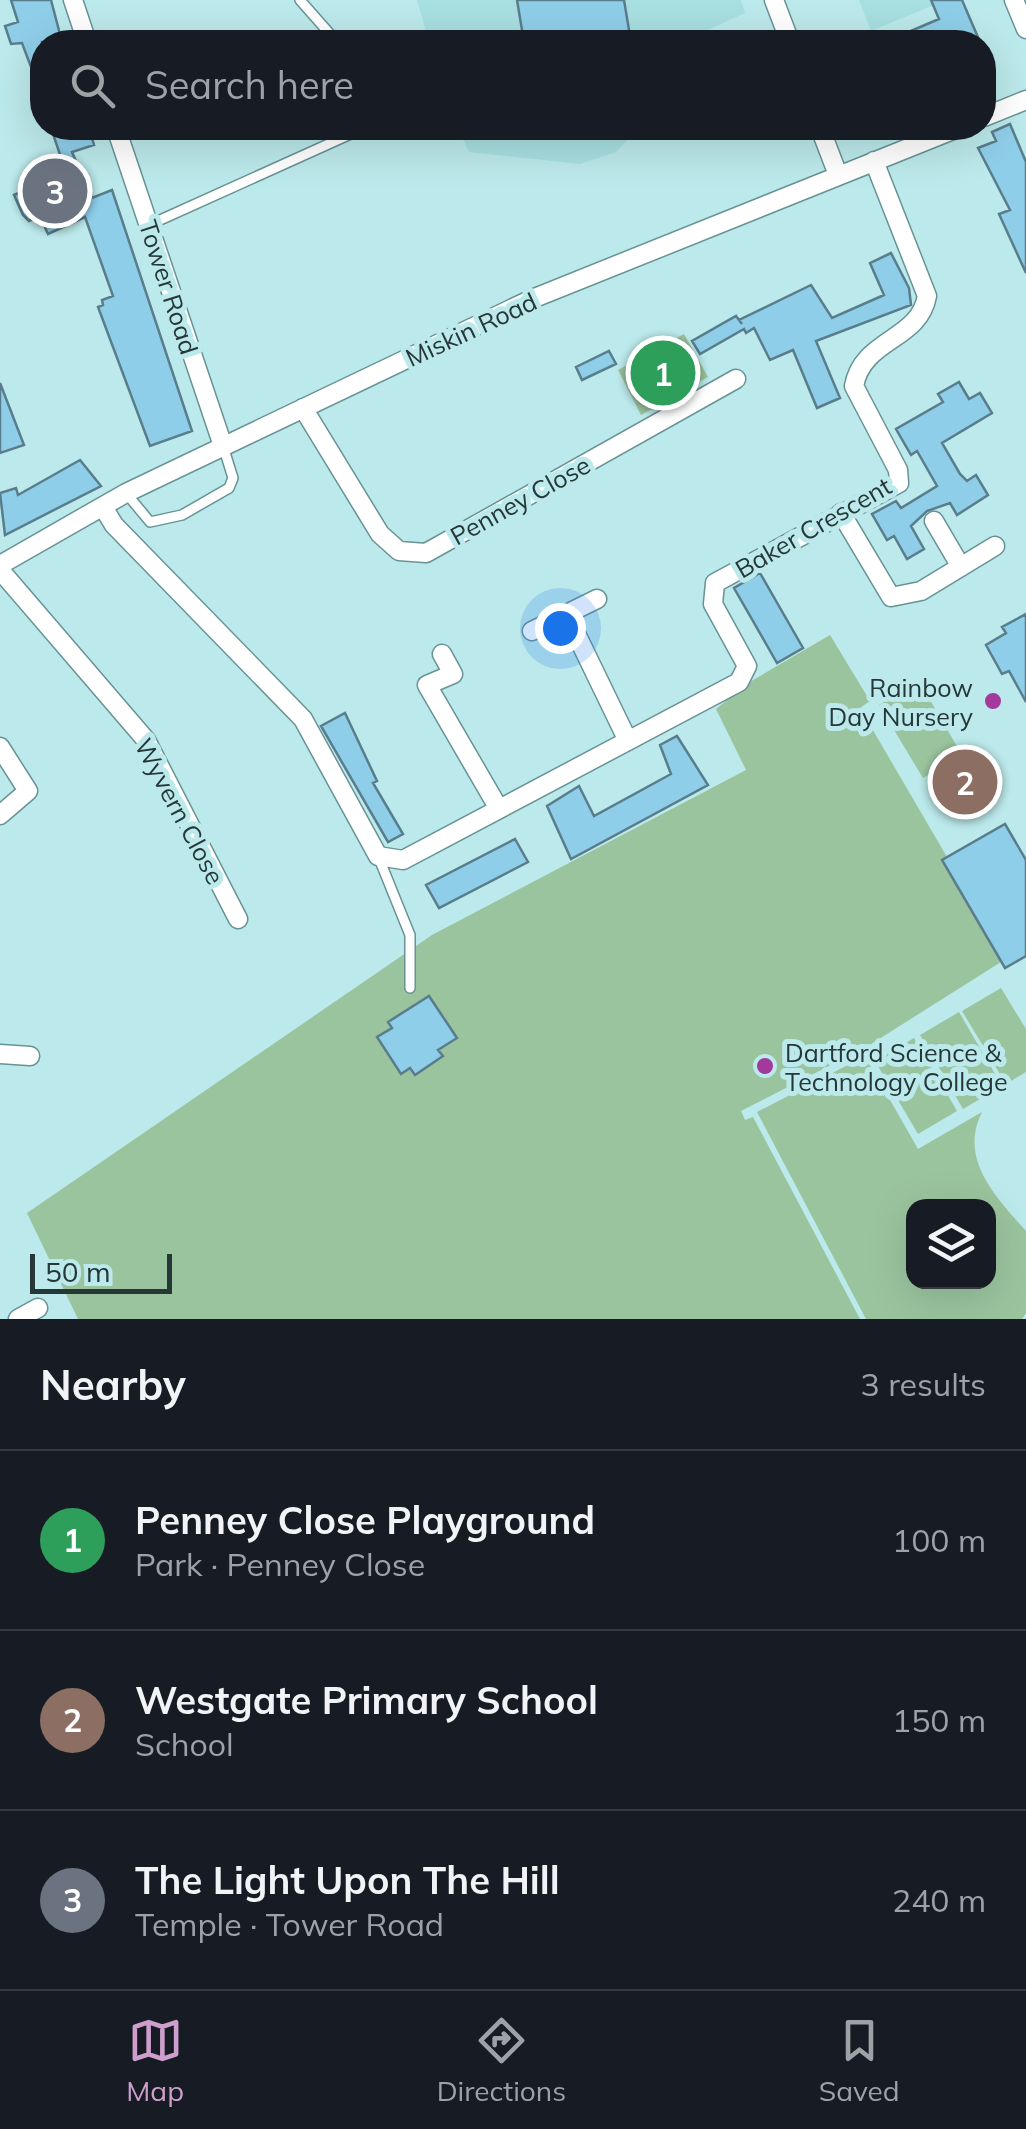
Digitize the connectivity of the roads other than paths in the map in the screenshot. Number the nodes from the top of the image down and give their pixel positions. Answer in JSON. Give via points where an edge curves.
{"nodes":[{"id":1,"x":73,"y":0,"type":"edge"},
{"id":2,"x":300,"y":0,"type":"edge"},
{"id":3,"x":774,"y":0,"type":"edge"},
{"id":4,"x":1014,"y":0,"type":"edge"},
{"id":5,"x":1026,"y":29,"type":"edge"},
{"id":6,"x":83,"y":30,"type":"edge"},
{"id":7,"x":326,"y":30,"type":"edge"},
{"id":8,"x":785,"y":30,"type":"edge"},
{"id":9,"x":1026,"y":100,"type":"edge"},
{"id":10,"x":996,"y":112,"type":"edge"},
{"id":11,"x":120,"y":140,"type":"edge"},
{"id":12,"x":337,"y":140,"type":"edge"},
{"id":13,"x":825,"y":140,"type":"edge"},
{"id":14,"x":927,"y":140,"type":"edge"},
{"id":15,"x":874,"y":161,"type":"junction"},
{"id":16,"x":838,"y":175,"type":"junction"},
{"id":17,"x":149,"y":225,"type":"junction"},
{"id":18,"x":736,"y":378,"type":"dead end"},
{"id":19,"x":303,"y":408,"type":"junction"},
{"id":20,"x":224,"y":446,"type":"junction"},
{"id":21,"x":126,"y":493,"type":"junction"},
{"id":22,"x":103,"y":506,"type":"junction"},
{"id":23,"x":841,"y":513,"type":"junction"},
{"id":24,"x":934,"y":521,"type":"dead end"},
{"id":25,"x":994,"y":546,"type":"dead end"},
{"id":26,"x":961,"y":566,"type":"junction"},
{"id":27,"x":0,"y":567,"type":"edge"},
{"id":28,"x":597,"y":599,"type":"dead end"},
{"id":29,"x":567,"y":615,"type":"junction"},
{"id":30,"x":532,"y":631,"type":"dead end"},
{"id":31,"x":442,"y":654,"type":"dead end"},
{"id":32,"x":628,"y":742,"type":"junction"},
{"id":33,"x":0,"y":747,"type":"edge"},
{"id":34,"x":499,"y":809,"type":"junction"},
{"id":35,"x":0,"y":815,"type":"edge"},
{"id":36,"x":378,"y":856,"type":"junction"},
{"id":37,"x":238,"y":919,"type":"dead end"},
{"id":38,"x":410,"y":988,"type":"dead end"},
{"id":39,"x":0,"y":1054,"type":"edge"},
{"id":40,"x":30,"y":1056,"type":"dead end"},
{"id":41,"x":38,"y":1308,"type":"dead end"},
{"id":42,"x":18,"y":1319,"type":"edge"}],
"edges":[{"from":1,"to":6,"type":"street"},
{"from":2,"to":7,"type":"lane"},
{"from":3,"to":8,"type":"street"},
{"from":4,"to":5,"type":"street"},
{"from":9,"to":10,"type":"street"},
{"from":11,"to":17,"type":"street","name":"Tower Road"},
{"from":12,"to":17,"type":"lane"},
{"from":13,"to":16,"type":"street"},
{"from":14,"to":15,"type":"street","name":"Miskin Road"},
{"from":15,"to":16,"type":"street","name":"Miskin Road"},
{"from":15,"to":23,"type":"street","name":"Baker Crescent","via":[[927,296],[914,325],[867,354],[854,386],[899,482]]},
{"from":16,"to":19,"type":"street","name":"Miskin Road","via":[[532,299]]},
{"from":17,"to":20,"type":"street","name":"Tower Road"},
{"from":18,"to":19,"type":"street","name":"Penney Close","via":[[426,553],[399,551],[380,534]]},
{"from":19,"to":20,"type":"street","name":"Miskin Road"},
{"from":20,"to":21,"type":"street","name":"Miskin Road"},
{"from":20,"to":21,"type":"lane","via":[[233,478],[229,488],[182,515],[150,522]]},
{"from":21,"to":22,"type":"street","name":"Miskin Road"},
{"from":22,"to":27,"type":"street","name":"Miskin Road"},
{"from":22,"to":36,"type":"street","via":[[114,526],[302,719]]},
{"from":23,"to":26,"type":"street","via":[[891,598],[921,591]]},
{"from":23,"to":32,"type":"street","name":"Baker Crescent","via":[[715,584],[713,604],[747,666],[745,676]]},
{"from":24,"to":26,"type":"street"},
{"from":25,"to":26,"type":"street"},
{"from":27,"to":37,"type":"street","name":"Wyvern Close","via":[[146,740]]},
{"from":28,"to":29,"type":"street"},
{"from":29,"to":30,"type":"street"},
{"from":29,"to":32,"type":"street"},
{"from":31,"to":34,"type":"street","via":[[454,674],[427,685]]},
{"from":32,"to":34,"type":"street","name":"Baker Crescent"},
{"from":33,"to":35,"type":"street","via":[[28,791]]},
{"from":34,"to":36,"type":"street","name":"Baker Crescent","via":[[403,860]]},
{"from":36,"to":38,"type":"lane","via":[[410,934]]},
{"from":39,"to":40,"type":"street"},
{"from":41,"to":42,"type":"street"}]}
